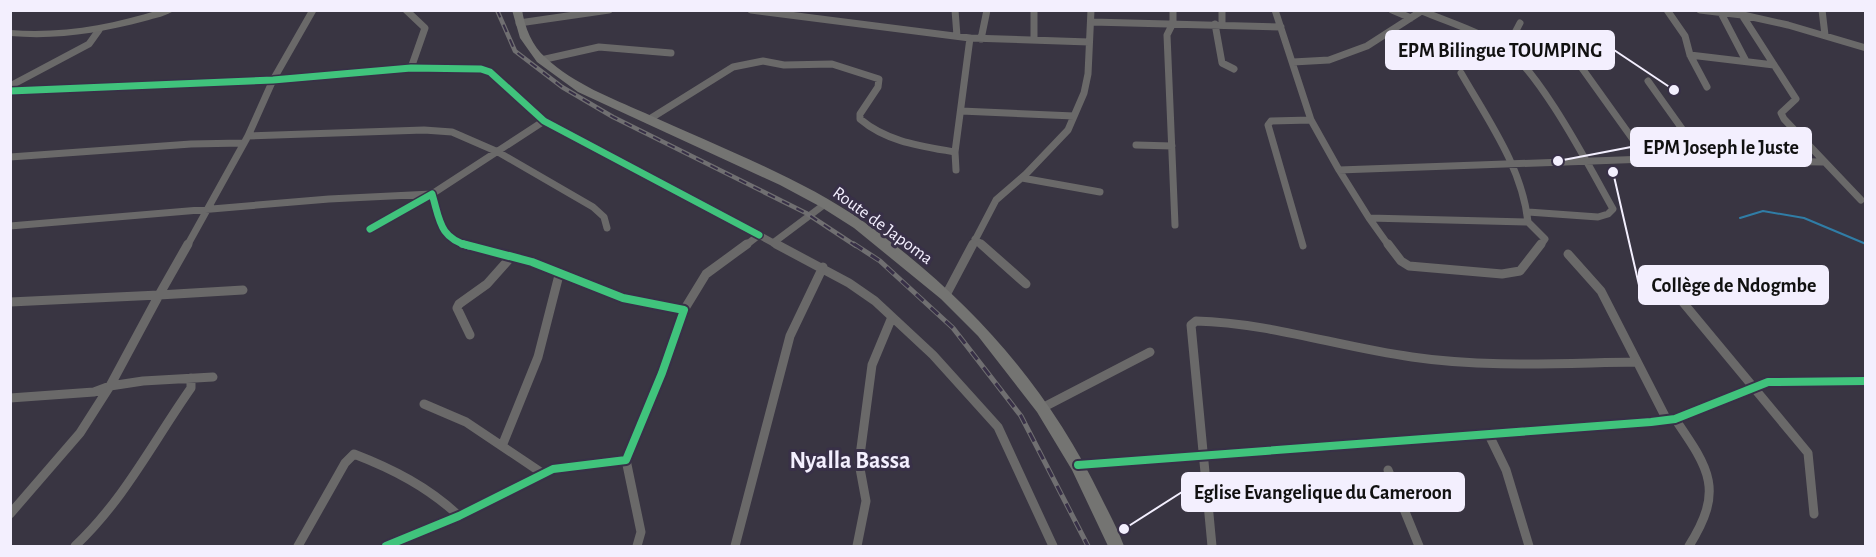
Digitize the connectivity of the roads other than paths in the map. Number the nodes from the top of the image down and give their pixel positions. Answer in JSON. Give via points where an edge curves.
{"nodes":[{"id":1,"x":171,"y":10,"type":"edge"},
{"id":2,"x":313,"y":10,"type":"edge"},
{"id":3,"x":406,"y":10,"type":"edge"},
{"id":4,"x":609,"y":10,"type":"edge"},
{"id":5,"x":751,"y":10,"type":"edge"},
{"id":6,"x":852,"y":10,"type":"edge"},
{"id":7,"x":955,"y":10,"type":"edge"},
{"id":8,"x":987,"y":10,"type":"edge"},
{"id":9,"x":1034,"y":10,"type":"edge"},
{"id":10,"x":1091,"y":10,"type":"edge"},
{"id":11,"x":1173,"y":10,"type":"edge"},
{"id":12,"x":1222,"y":10,"type":"edge"},
{"id":13,"x":1275,"y":10,"type":"edge"},
{"id":14,"x":1392,"y":10,"type":"edge"},
{"id":15,"x":1667,"y":10,"type":"edge"},
{"id":16,"x":1700,"y":10,"type":"edge"},
{"id":17,"x":1765,"y":10,"type":"edge"},
{"id":18,"x":1822,"y":10,"type":"edge"},
{"id":19,"x":1422,"y":11,"type":"edge"},
{"id":20,"x":1725,"y":12,"type":"edge"},
{"id":21,"x":1743,"y":15,"type":"junction"},
{"id":22,"x":518,"y":17,"type":"edge"},
{"id":23,"x":1412,"y":18,"type":"junction"},
{"id":24,"x":1768,"y":20,"type":"junction"},
{"id":25,"x":847,"y":21,"type":"junction"},
{"id":26,"x":1092,"y":22,"type":"junction"},
{"id":27,"x":1173,"y":23,"type":"junction"},
{"id":28,"x":1520,"y":23,"type":"dead end"},
{"id":29,"x":1218,"y":24,"type":"junction"},
{"id":30,"x":1281,"y":27,"type":"junction"},
{"id":31,"x":99,"y":30,"type":"junction"},
{"id":32,"x":10,"y":33,"type":"edge"},
{"id":33,"x":1825,"y":35,"type":"junction"},
{"id":34,"x":957,"y":36,"type":"junction"},
{"id":35,"x":970,"y":38,"type":"junction"},
{"id":36,"x":981,"y":39,"type":"junction"},
{"id":37,"x":1034,"y":40,"type":"junction"},
{"id":38,"x":1089,"y":42,"type":"junction"},
{"id":39,"x":1507,"y":48,"type":"junction"},
{"id":40,"x":1866,"y":48,"type":"edge"},
{"id":41,"x":671,"y":53,"type":"dead end"},
{"id":42,"x":1690,"y":55,"type":"junction"},
{"id":43,"x":541,"y":60,"type":"junction"},
{"id":44,"x":1746,"y":61,"type":"junction"},
{"id":45,"x":1293,"y":62,"type":"junction"},
{"id":46,"x":1579,"y":64,"type":"dead end"},
{"id":47,"x":1774,"y":64,"type":"junction"},
{"id":48,"x":411,"y":68,"type":"junction"},
{"id":49,"x":1234,"y":69,"type":"dead end"},
{"id":50,"x":1461,"y":73,"type":"dead end"},
{"id":51,"x":10,"y":79,"type":"edge"},
{"id":52,"x":20,"y":80,"type":"junction"},
{"id":53,"x":273,"y":80,"type":"junction"},
{"id":54,"x":1648,"y":81,"type":"dead end"},
{"id":55,"x":10,"y":86,"type":"edge"},
{"id":56,"x":1707,"y":87,"type":"dead end"},
{"id":57,"x":10,"y":91,"type":"edge"},
{"id":58,"x":962,"y":111,"type":"junction"},
{"id":59,"x":1074,"y":116,"type":"junction"},
{"id":60,"x":648,"y":120,"type":"junction"},
{"id":61,"x":1311,"y":120,"type":"junction"},
{"id":62,"x":544,"y":121,"type":"junction"},
{"id":63,"x":245,"y":140,"type":"junction"},
{"id":64,"x":1136,"y":145,"type":"dead end"},
{"id":65,"x":1172,"y":146,"type":"junction"},
{"id":66,"x":955,"y":152,"type":"junction"},
{"id":67,"x":498,"y":153,"type":"junction"},
{"id":68,"x":10,"y":158,"type":"edge"},
{"id":69,"x":1647,"y":159,"type":"junction"},
{"id":70,"x":1584,"y":161,"type":"junction"},
{"id":71,"x":1705,"y":161,"type":"junction"},
{"id":72,"x":1822,"y":162,"type":"junction"},
{"id":73,"x":1512,"y":163,"type":"junction"},
{"id":74,"x":956,"y":170,"type":"dead end"},
{"id":75,"x":1339,"y":170,"type":"junction"},
{"id":76,"x":1022,"y":178,"type":"junction"},
{"id":77,"x":1100,"y":192,"type":"dead end"},
{"id":78,"x":432,"y":194,"type":"junction"},
{"id":79,"x":1861,"y":200,"type":"dead end"},
{"id":80,"x":825,"y":204,"type":"junction"},
{"id":81,"x":207,"y":210,"type":"junction"},
{"id":82,"x":1528,"y":212,"type":"junction"},
{"id":83,"x":1369,"y":218,"type":"junction"},
{"id":84,"x":1528,"y":222,"type":"junction"},
{"id":85,"x":1175,"y":225,"type":"dead end"},
{"id":86,"x":10,"y":226,"type":"edge"},
{"id":87,"x":607,"y":228,"type":"dead end"},
{"id":88,"x":370,"y":230,"type":"dead end"},
{"id":89,"x":759,"y":235,"type":"junction"},
{"id":90,"x":975,"y":239,"type":"junction"},
{"id":91,"x":773,"y":243,"type":"junction"},
{"id":92,"x":1303,"y":246,"type":"dead end"},
{"id":93,"x":1568,"y":255,"type":"dead end"},
{"id":94,"x":511,"y":257,"type":"junction"},
{"id":95,"x":823,"y":267,"type":"junction"},
{"id":96,"x":560,"y":275,"type":"junction"},
{"id":97,"x":1026,"y":284,"type":"dead end"},
{"id":98,"x":243,"y":290,"type":"dead end"},
{"id":99,"x":159,"y":294,"type":"junction"},
{"id":100,"x":1676,"y":294,"type":"dead end"},
{"id":101,"x":946,"y":295,"type":"junction"},
{"id":102,"x":10,"y":302,"type":"edge"},
{"id":103,"x":684,"y":310,"type":"junction"},
{"id":104,"x":892,"y":317,"type":"junction"},
{"id":105,"x":470,"y":335,"type":"dead end"},
{"id":106,"x":1150,"y":352,"type":"dead end"},
{"id":107,"x":1636,"y":362,"type":"junction"},
{"id":108,"x":213,"y":377,"type":"dead end"},
{"id":109,"x":191,"y":378,"type":"junction"},
{"id":110,"x":1866,"y":381,"type":"edge"},
{"id":111,"x":110,"y":386,"type":"junction"},
{"id":112,"x":1753,"y":387,"type":"junction"},
{"id":113,"x":10,"y":398,"type":"edge"},
{"id":114,"x":424,"y":404,"type":"dead end"},
{"id":115,"x":1042,"y":408,"type":"junction"},
{"id":116,"x":1671,"y":419,"type":"junction"},
{"id":117,"x":1489,"y":435,"type":"junction"},
{"id":118,"x":502,"y":446,"type":"junction"},
{"id":119,"x":1204,"y":456,"type":"junction"},
{"id":120,"x":626,"y":460,"type":"junction"},
{"id":121,"x":1078,"y":465,"type":"junction"},
{"id":122,"x":1388,"y":470,"type":"dead end"},
{"id":123,"x":542,"y":473,"type":"junction"},
{"id":124,"x":10,"y":514,"type":"edge"},
{"id":125,"x":1814,"y":514,"type":"dead end"},
{"id":126,"x":459,"y":516,"type":"junction"},
{"id":127,"x":75,"y":546,"type":"edge"},
{"id":128,"x":298,"y":546,"type":"edge"},
{"id":129,"x":386,"y":546,"type":"edge"},
{"id":130,"x":637,"y":546,"type":"edge"},
{"id":131,"x":735,"y":546,"type":"edge"},
{"id":132,"x":857,"y":546,"type":"edge"},
{"id":133,"x":1053,"y":546,"type":"edge"},
{"id":134,"x":1116,"y":546,"type":"edge"},
{"id":135,"x":1212,"y":546,"type":"edge"},
{"id":136,"x":1419,"y":546,"type":"edge"},
{"id":137,"x":1529,"y":546,"type":"edge"},
{"id":138,"x":1689,"y":546,"type":"edge"}],
"edges":[{"from":1,"to":31,"type":"main road"},
{"from":2,"to":53,"type":"street"},
{"from":3,"to":48,"type":"street","via":[[425,28]]},
{"from":4,"to":22,"type":"street"},
{"from":5,"to":25,"type":"street"},
{"from":6,"to":25,"type":"street"},
{"from":7,"to":34,"type":"street"},
{"from":8,"to":36,"type":"street"},
{"from":9,"to":37,"type":"street"},
{"from":10,"to":26,"type":"street"},
{"from":11,"to":27,"type":"street"},
{"from":12,"to":29,"type":"street"},
{"from":13,"to":30,"type":"street"},
{"from":14,"to":23,"type":"street"},
{"from":15,"to":42,"type":"street","via":[[1685,36]]},
{"from":16,"to":20,"type":"street"},
{"from":17,"to":24,"type":"street"},
{"from":18,"to":33,"type":"street"},
{"from":19,"to":23,"type":"street"},
{"from":19,"to":39,"type":"street"},
{"from":20,"to":21,"type":"street"},
{"from":20,"to":44,"type":"street"},
{"from":21,"to":24,"type":"street"},
{"from":21,"to":47,"type":"street"},
{"from":22,"to":43,"type":"main road","name":"Route de Japoma","via":[[525,38]]},
{"from":23,"to":45,"type":"street","via":[[1376,42],[1338,57]]},
{"from":24,"to":33,"type":"street"},
{"from":25,"to":34,"type":"street"},
{"from":26,"to":27,"type":"street"},
{"from":26,"to":38,"type":"street"},
{"from":27,"to":29,"type":"street"},
{"from":27,"to":65,"type":"street","via":[[1167,35]]},
{"from":28,"to":39,"type":"street"},
{"from":29,"to":30,"type":"street"},
{"from":29,"to":49,"type":"street","via":[[1222,63]]},
{"from":30,"to":45,"type":"street"},
{"from":31,"to":32,"type":"main road","via":[[44,35]]},
{"from":31,"to":52,"type":"street","via":[[89,44]]},
{"from":33,"to":40,"type":"street"},
{"from":34,"to":35,"type":"street"},
{"from":35,"to":36,"type":"street"},
{"from":35,"to":58,"type":"street"},
{"from":36,"to":37,"type":"street"},
{"from":37,"to":38,"type":"street"},
{"from":38,"to":59,"type":"street","via":[[1088,74]]},
{"from":39,"to":70,"type":"street","via":[[1539,88]]},
{"from":41,"to":43,"type":"street","via":[[599,47]]},
{"from":42,"to":44,"type":"street"},
{"from":42,"to":56,"type":"street"},
{"from":43,"to":60,"type":"main road","name":"Route de Japoma","via":[[597,98]]},
{"from":44,"to":47,"type":"street"},
{"from":45,"to":61,"type":"street"},
{"from":46,"to":69,"type":"street"},
{"from":47,"to":72,"type":"street","via":[[1796,99],[1781,113]]},
{"from":48,"to":53,"type":"street"},
{"from":48,"to":62,"type":"street","via":[[471,68],[490,72]]},
{"from":50,"to":73,"type":"street"},
{"from":51,"to":52,"type":"street"},
{"from":52,"to":55,"type":"street"},
{"from":53,"to":57,"type":"street"},
{"from":53,"to":63,"type":"street"},
{"from":54,"to":71,"type":"street"},
{"from":58,"to":59,"type":"street"},
{"from":58,"to":66,"type":"street"},
{"from":59,"to":76,"type":"street","via":[[1068,130]]},
{"from":60,"to":66,"type":"street","via":[[733,67],[764,61],[784,65],[832,64],[879,79],[860,114],[866,125],[898,138]]},
{"from":60,"to":80,"type":"main road","name":"Route de Japoma"},
{"from":61,"to":75,"type":"street"},
{"from":61,"to":92,"type":"street","via":[[1271,121],[1268,125]]},
{"from":62,"to":67,"type":"street"},
{"from":62,"to":89,"type":"street"},
{"from":63,"to":67,"type":"street","via":[[434,130],[452,132]]},
{"from":63,"to":68,"type":"street"},
{"from":63,"to":81,"type":"street"},
{"from":64,"to":65,"type":"street"},
{"from":65,"to":85,"type":"street"},
{"from":66,"to":74,"type":"street"},
{"from":67,"to":78,"type":"street"},
{"from":67,"to":87,"type":"street","via":[[593,207],[604,217]]},
{"from":69,"to":70,"type":"street"},
{"from":69,"to":71,"type":"street"},
{"from":70,"to":73,"type":"street"},
{"from":70,"to":82,"type":"street","via":[[1612,211],[1598,217]]},
{"from":71,"to":72,"type":"street"},
{"from":72,"to":79,"type":"street"},
{"from":73,"to":75,"type":"street"},
{"from":73,"to":82,"type":"street"},
{"from":75,"to":83,"type":"street"},
{"from":76,"to":77,"type":"street"},
{"from":76,"to":90,"type":"street","via":[[996,200]]},
{"from":78,"to":81,"type":"street"},
{"from":78,"to":88,"type":"street"},
{"from":78,"to":94,"type":"street","via":[[445,234],[468,246]]},
{"from":80,"to":91,"type":"street"},
{"from":80,"to":101,"type":"main road","name":"Route de Japoma","via":[[859,225]]},
{"from":81,"to":86,"type":"street"},
{"from":81,"to":99,"type":"street"},
{"from":82,"to":84,"type":"street"},
{"from":83,"to":84,"type":"street"},
{"from":83,"to":84,"type":"street","via":[[1405,264],[1502,274],[1520,271],[1545,239]]},
{"from":89,"to":91,"type":"street"},
{"from":89,"to":103,"type":"street","via":[[706,274]]},
{"from":90,"to":97,"type":"street"},
{"from":90,"to":101,"type":"street"},
{"from":91,"to":95,"type":"street"},
{"from":93,"to":107,"type":"street","via":[[1601,291]]},
{"from":94,"to":96,"type":"street"},
{"from":94,"to":105,"type":"street","via":[[487,284],[459,304],[457,308]]},
{"from":95,"to":104,"type":"street"},
{"from":95,"to":131,"type":"street","via":[[790,336]]},
{"from":96,"to":103,"type":"street","via":[[623,298]]},
{"from":96,"to":118,"type":"street","via":[[538,357]]},
{"from":98,"to":99,"type":"street"},
{"from":99,"to":102,"type":"street"},
{"from":99,"to":111,"type":"street"},
{"from":100,"to":112,"type":"street"},
{"from":101,"to":115,"type":"main road","name":"Route de Japoma","via":[[983,332]]},
{"from":103,"to":120,"type":"street"},
{"from":104,"to":132,"type":"street","via":[[872,365],[859,464],[866,501]]},
{"from":104,"to":133,"type":"street","via":[[994,421]]},
{"from":106,"to":115,"type":"street"},
{"from":107,"to":116,"type":"street"},
{"from":107,"to":119,"type":"street","via":[[1468,364],[1412,357],[1230,321],[1196,321],[1191,325]]},
{"from":108,"to":109,"type":"street"},
{"from":109,"to":111,"type":"street"},
{"from":109,"to":127,"type":"street","via":[[191,388],[133,480],[99,525]]},
{"from":110,"to":112,"type":"street","via":[[1768,382]]},
{"from":111,"to":113,"type":"street","via":[[94,392]]},
{"from":111,"to":124,"type":"street","via":[[80,433]]},
{"from":112,"to":116,"type":"street"},
{"from":112,"to":125,"type":"street","via":[[1808,453]]},
{"from":114,"to":118,"type":"street","via":[[466,422]]},
{"from":115,"to":121,"type":"main road","name":"Route de Japoma"},
{"from":116,"to":117,"type":"street"},
{"from":116,"to":138,"type":"street","via":[[1701,458],[1710,488],[1707,513]]},
{"from":117,"to":119,"type":"street"},
{"from":117,"to":137,"type":"street","via":[[1506,470]]},
{"from":118,"to":123,"type":"street"},
{"from":119,"to":121,"type":"street"},
{"from":119,"to":135,"type":"street"},
{"from":120,"to":123,"type":"street"},
{"from":120,"to":130,"type":"street","via":[[640,532]]},
{"from":121,"to":134,"type":"main road","name":"Route de Japoma"},
{"from":122,"to":136,"type":"street"},
{"from":123,"to":126,"type":"street"},
{"from":126,"to":128,"type":"street","via":[[432,491],[400,472],[354,454],[345,463]]},
{"from":126,"to":129,"type":"street"}]}
